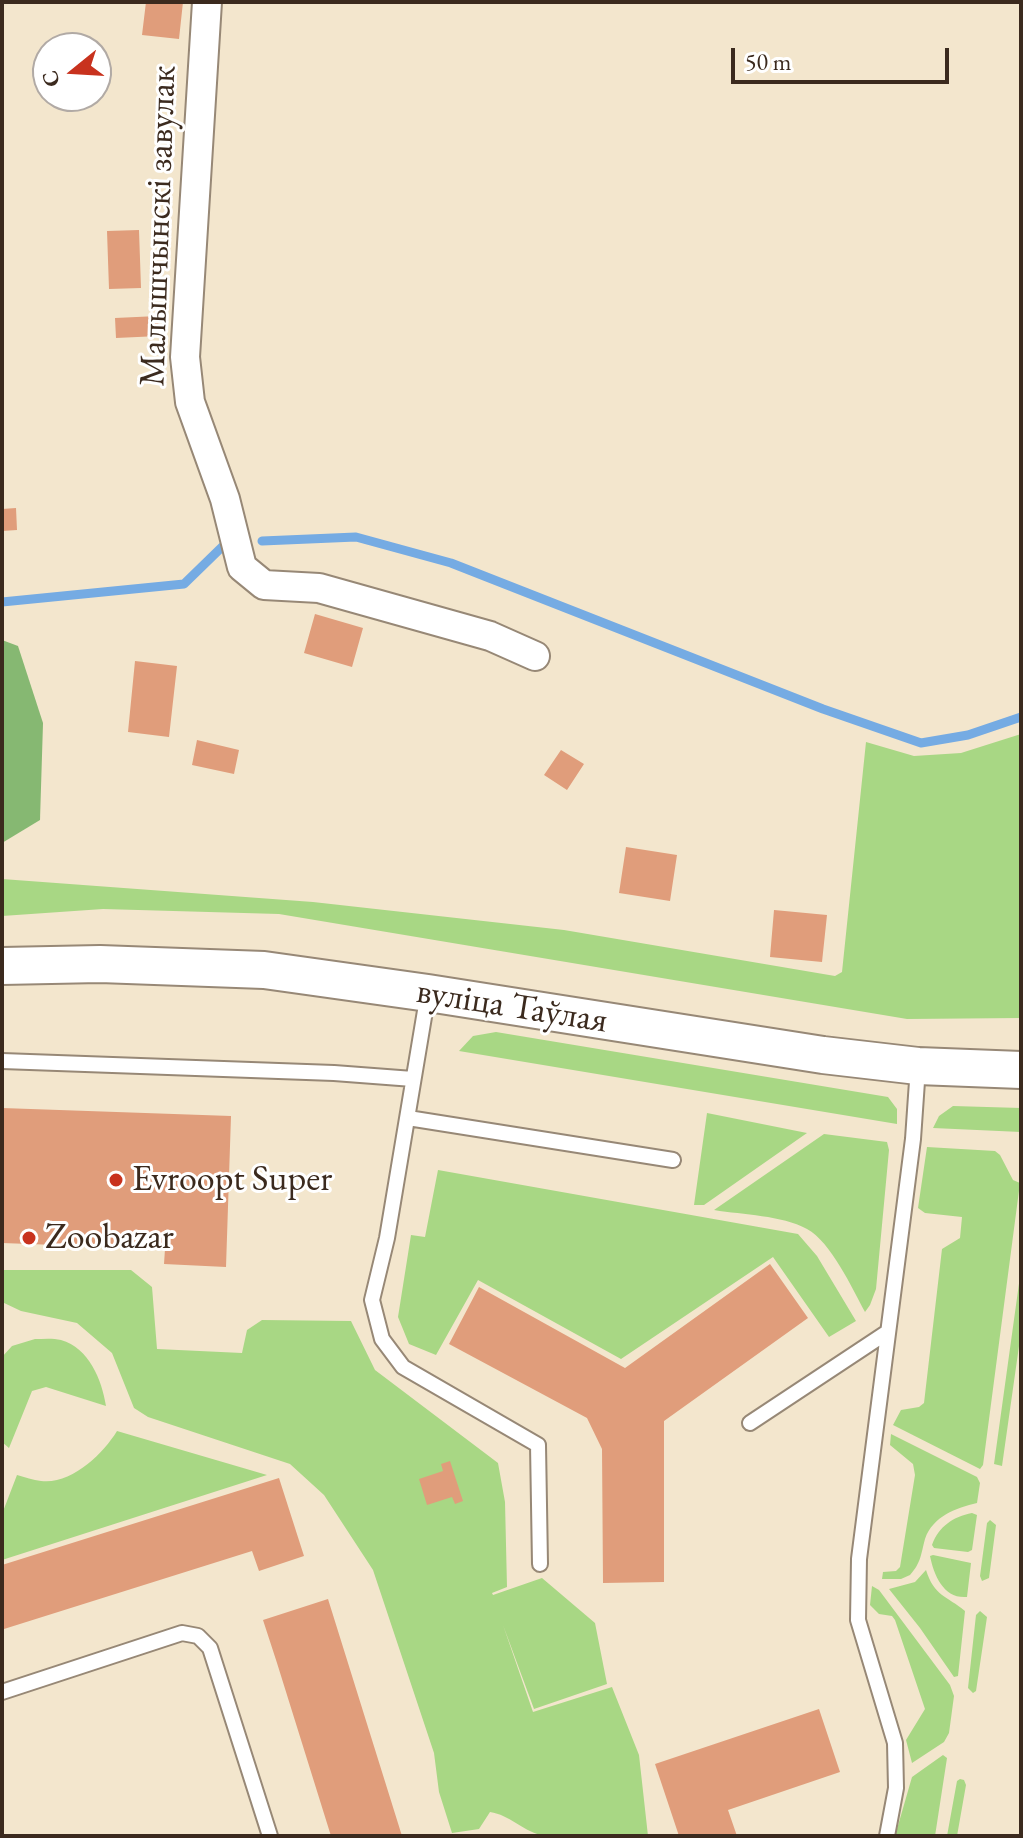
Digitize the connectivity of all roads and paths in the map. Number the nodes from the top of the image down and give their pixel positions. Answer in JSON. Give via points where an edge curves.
{"nodes":[{"id":1,"x":207,"y":2,"type":"edge"},
{"id":2,"x":535,"y":656,"type":"dead end"},
{"id":3,"x":2,"y":966,"type":"edge"},
{"id":4,"x":428,"y":993,"type":"junction"},
{"id":5,"x":2,"y":1061,"type":"edge"},
{"id":6,"x":918,"y":1066,"type":"junction"},
{"id":7,"x":1021,"y":1070,"type":"edge"},
{"id":8,"x":413,"y":1079,"type":"junction"},
{"id":9,"x":408,"y":1118,"type":"junction"},
{"id":10,"x":673,"y":1160,"type":"dead end"},
{"id":11,"x":886,"y":1333,"type":"junction"},
{"id":12,"x":750,"y":1423,"type":"dead end"},
{"id":13,"x":540,"y":1564,"type":"dead end"},
{"id":14,"x":2,"y":1692,"type":"edge"},
{"id":15,"x":270,"y":1836,"type":"edge"},
{"id":16,"x":887,"y":1836,"type":"edge"}],
"edges":[{"from":1,"to":2,"type":"street","name":"Малышчынскі завулак","via":[[185,357],[190,402],[225,499],[242,567],[264,585],[319,588],[490,636]]},
{"from":3,"to":4,"type":"street","name":"вуліца Таўлая","via":[[264,970]]},
{"from":4,"to":6,"type":"street","name":"вуліца Таўлая"},
{"from":4,"to":8,"type":"lane"},
{"from":5,"to":8,"type":"lane"},
{"from":6,"to":7,"type":"street","name":"вуліца Таўлая"},
{"from":6,"to":11,"type":"lane"},
{"from":8,"to":9,"type":"lane"},
{"from":9,"to":10,"type":"lane"},
{"from":9,"to":13,"type":"lane","via":[[372,1300],[382,1339],[403,1367],[538,1445]]},
{"from":11,"to":12,"type":"lane"},
{"from":11,"to":16,"type":"lane","via":[[859,1559],[858,1620],[895,1743],[896,1788]]},
{"from":14,"to":15,"type":"lane","via":[[182,1633],[198,1636],[210,1648]]}]}
